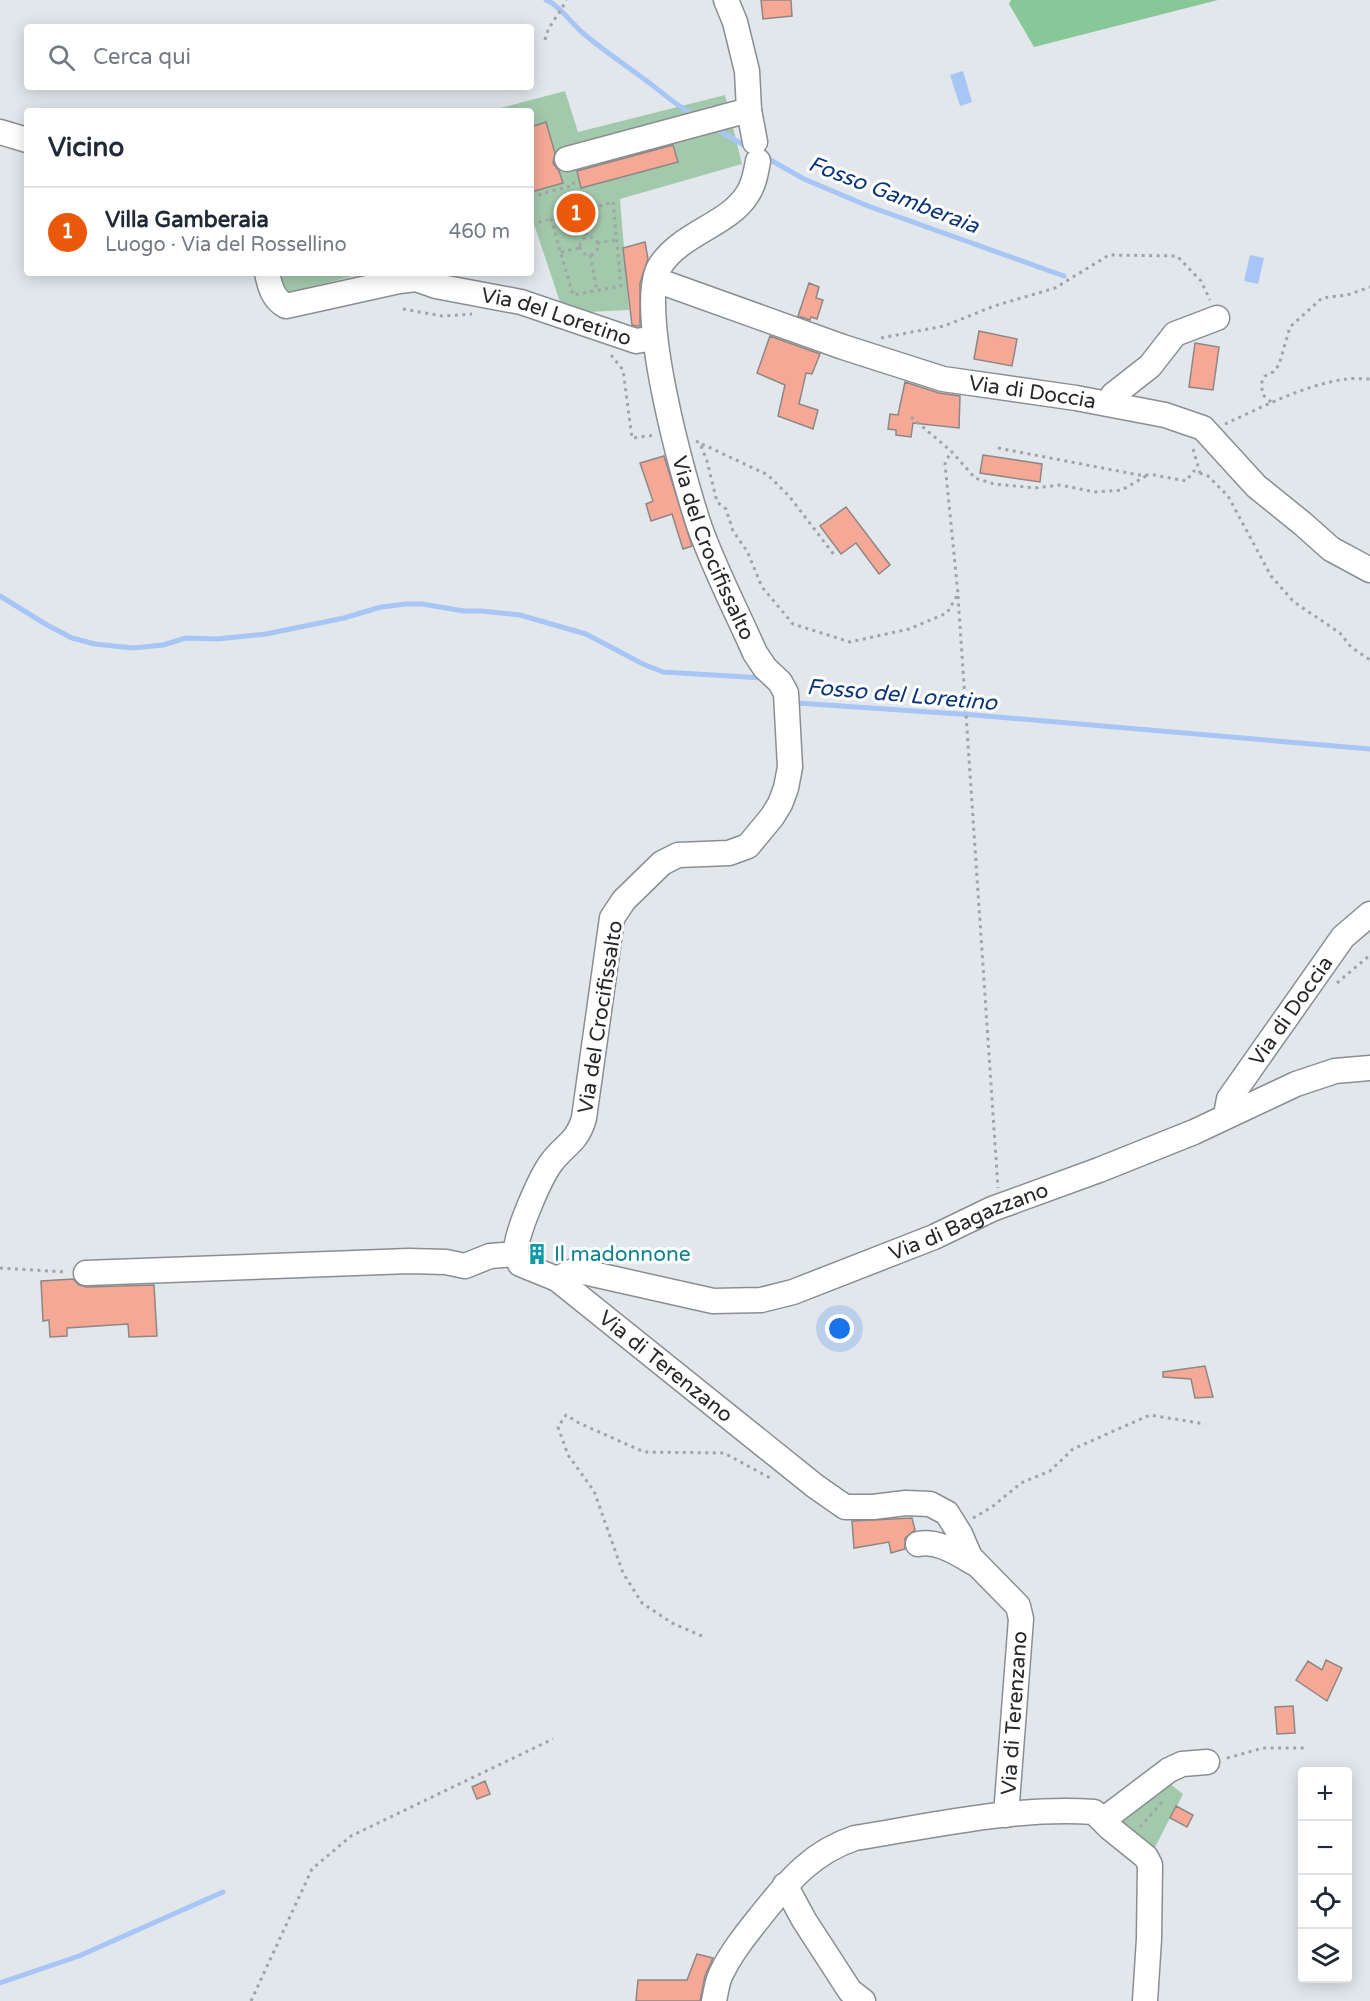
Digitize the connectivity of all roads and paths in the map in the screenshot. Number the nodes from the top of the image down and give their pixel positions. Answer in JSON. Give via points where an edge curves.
{"nodes":[{"id":1,"x":566,"y":0,"type":"edge"},
{"id":2,"x":726,"y":0,"type":"edge"},
{"id":3,"x":545,"y":40,"type":"dead end"},
{"id":4,"x":749,"y":110,"type":"junction"},
{"id":5,"x":0,"y":132,"type":"edge"},
{"id":6,"x":24,"y":139,"type":"edge"},
{"id":7,"x":567,"y":159,"type":"joint"},
{"id":8,"x":534,"y":196,"type":"edge"},
{"id":9,"x":582,"y":210,"type":"junction"},
{"id":10,"x":551,"y":219,"type":"junction"},
{"id":11,"x":534,"y":223,"type":"edge"},
{"id":12,"x":587,"y":237,"type":"junction"},
{"id":13,"x":616,"y":240,"type":"junction"},
{"id":14,"x":597,"y":243,"type":"junction"},
{"id":15,"x":580,"y":248,"type":"junction"},
{"id":16,"x":561,"y":253,"type":"junction"},
{"id":17,"x":590,"y":255,"type":"junction"},
{"id":18,"x":268,"y":276,"type":"edge"},
{"id":19,"x":656,"y":280,"type":"junction"},
{"id":20,"x":1370,"y":287,"type":"edge"},
{"id":21,"x":597,"y":290,"type":"junction"},
{"id":22,"x":1212,"y":320,"type":"joint"},
{"id":23,"x":655,"y":338,"type":"junction"},
{"id":24,"x":605,"y":347,"type":"dead end"},
{"id":25,"x":863,"y":352,"type":"junction"},
{"id":26,"x":1172,"y":364,"type":"dead end"},
{"id":27,"x":1370,"y":379,"type":"edge"},
{"id":28,"x":1104,"y":398,"type":"junction"},
{"id":29,"x":1272,"y":402,"type":"junction"},
{"id":30,"x":911,"y":417,"type":"dead end"},
{"id":31,"x":672,"y":429,"type":"junction"},
{"id":32,"x":1207,"y":431,"type":"junction"},
{"id":33,"x":700,"y":443,"type":"junction"},
{"id":34,"x":998,"y":448,"type":"dead end"},
{"id":35,"x":951,"y":451,"type":"junction"},
{"id":36,"x":1148,"y":475,"type":"junction"},
{"id":37,"x":836,"y":556,"type":"dead end"},
{"id":38,"x":1370,"y":570,"type":"edge"},
{"id":39,"x":958,"y":594,"type":"junction"},
{"id":40,"x":1370,"y":660,"type":"edge"},
{"id":41,"x":1370,"y":915,"type":"edge"},
{"id":42,"x":1370,"y":1068,"type":"edge"},
{"id":43,"x":1226,"y":1115,"type":"junction"},
{"id":44,"x":1000,"y":1206,"type":"junction"},
{"id":45,"x":516,"y":1254,"type":"junction"},
{"id":46,"x":0,"y":1268,"type":"edge"},
{"id":47,"x":86,"y":1273,"type":"joint"},
{"id":48,"x":557,"y":1279,"type":"junction"},
{"id":49,"x":1205,"y":1424,"type":"dead end"},
{"id":50,"x":775,"y":1481,"type":"dead end"},
{"id":51,"x":956,"y":1528,"type":"junction"},
{"id":52,"x":918,"y":1544,"type":"dead end"},
{"id":53,"x":976,"y":1564,"type":"junction"},
{"id":54,"x":702,"y":1636,"type":"dead end"},
{"id":55,"x":554,"y":1739,"type":"dead end"},
{"id":56,"x":1305,"y":1748,"type":"dead end"},
{"id":57,"x":1207,"y":1762,"type":"joint"},
{"id":58,"x":1164,"y":1800,"type":"dead end"},
{"id":59,"x":1006,"y":1815,"type":"junction"},
{"id":60,"x":1103,"y":1820,"type":"junction"},
{"id":61,"x":1127,"y":1842,"type":"junction"},
{"id":62,"x":784,"y":1885,"type":"junction"},
{"id":63,"x":251,"y":2001,"type":"edge"},
{"id":64,"x":714,"y":2001,"type":"edge"},
{"id":65,"x":863,"y":2001,"type":"edge"},
{"id":66,"x":1145,"y":2001,"type":"edge"}],
"edges":[{"from":1,"to":3,"type":"path","via":[[561,13],[547,28]]},
{"from":2,"to":4,"type":"street","via":[[747,71]]},
{"from":4,"to":7,"type":"street"},
{"from":4,"to":19,"type":"street","via":[[756,151],[753,182],[742,203],[681,244],[658,268]]},
{"from":5,"to":6,"type":"street"},
{"from":7,"to":8,"type":"path","via":[[574,185]]},
{"from":9,"to":10,"type":"path"},
{"from":9,"to":12,"type":"path"},
{"from":9,"to":13,"type":"path","via":[[612,202]]},
{"from":10,"to":11,"type":"path"},
{"from":10,"to":16,"type":"path"},
{"from":12,"to":14,"type":"path"},
{"from":12,"to":15,"type":"path"},
{"from":13,"to":14,"type":"path"},
{"from":13,"to":21,"type":"path","via":[[621,286]]},
{"from":14,"to":17,"type":"path","via":[[597,251]]},
{"from":15,"to":16,"type":"path"},
{"from":15,"to":17,"type":"path"},
{"from":16,"to":21,"type":"path","via":[[573,295]]},
{"from":17,"to":21,"type":"path"},
{"from":18,"to":23,"type":"street","name":"Via del Loretino","via":[[278,302],[286,306],[416,279],[521,302],[636,341]]},
{"from":19,"to":23,"type":"street","name":"Via del Crocifissalto"},
{"from":19,"to":25,"type":"street","name":"Via di Doccia"},
{"from":20,"to":29,"type":"path","via":[[1322,298],[1290,327],[1279,366],[1265,375],[1261,384],[1263,395]]},
{"from":22,"to":25,"type":"path","via":[[1211,304],[1201,281],[1177,255],[1109,255],[1055,288],[944,326],[877,338]]},
{"from":22,"to":28,"type":"street","via":[[1175,334],[1150,366]]},
{"from":23,"to":31,"type":"street","name":"Via del Crocifissalto"},
{"from":24,"to":31,"type":"path","via":[[623,370],[632,438]]},
{"from":25,"to":28,"type":"street","name":"Via di Doccia","via":[[943,379]]},
{"from":26,"to":28,"type":"street"},
{"from":27,"to":29,"type":"path","via":[[1347,378]]},
{"from":28,"to":32,"type":"street","name":"Via di Doccia"},
{"from":29,"to":32,"type":"path"},
{"from":30,"to":35,"type":"path"},
{"from":31,"to":33,"type":"path"},
{"from":31,"to":45,"type":"street","name":"Via del Crocifissalto","via":[[701,531],[755,653],[786,693],[790,767],[780,804],[748,846],[729,853],[678,855],[662,863],[624,900],[612,918],[580,1133],[551,1163],[532,1199]]},
{"from":32,"to":38,"type":"street","name":"Via di Doccia","via":[[1256,486],[1331,549]]},
{"from":33,"to":37,"type":"path","via":[[768,475]]},
{"from":33,"to":39,"type":"path","via":[[717,502],[726,509],[762,587],[793,624],[850,642],[909,629],[947,613]]},
{"from":34,"to":36,"type":"path"},
{"from":35,"to":36,"type":"path","via":[[975,477],[994,484],[1035,488],[1060,485],[1095,492],[1122,490]]},
{"from":35,"to":39,"type":"path","via":[[945,464]]},
{"from":36,"to":40,"type":"path","via":[[1186,481],[1194,471],[1208,476],[1228,496],[1271,576],[1294,602],[1340,633],[1351,647]]},
{"from":39,"to":44,"type":"path"},
{"from":41,"to":43,"type":"street","name":"Via di Doccia","via":[[1343,937],[1229,1099]]},
{"from":42,"to":43,"type":"street","name":"Via di Bagazzano","via":[[1335,1071]]},
{"from":43,"to":44,"type":"street","name":"Via di Bagazzano","via":[[1194,1132]]},
{"from":44,"to":48,"type":"street","name":"Via di Bagazzano","via":[[934,1237],[793,1292],[761,1300],[713,1301],[575,1270]]},
{"from":45,"to":47,"type":"street","via":[[490,1256],[465,1266],[410,1261]]},
{"from":45,"to":48,"type":"street","via":[[520,1264]]},
{"from":46,"to":47,"type":"path"},
{"from":48,"to":51,"type":"street","name":"Via di Terenzano","via":[[845,1507],[930,1504],[947,1513]]},
{"from":49,"to":51,"type":"path","via":[[1150,1415],[1073,1449],[1050,1471],[1021,1483],[992,1508]]},
{"from":50,"to":54,"type":"path","via":[[723,1453],[644,1452],[566,1415],[558,1427],[568,1455],[594,1491],[623,1573],[642,1603],[672,1623]]},
{"from":51,"to":53,"type":"street","name":"Via di Terenzano"},
{"from":52,"to":53,"type":"street","via":[[929,1542]]},
{"from":53,"to":59,"type":"street","name":"Via di Terenzano","via":[[1018,1606],[1021,1619]]},
{"from":55,"to":63,"type":"path","via":[[351,1836],[331,1851],[312,1869]]},
{"from":56,"to":57,"type":"path","via":[[1263,1748]]},
{"from":57,"to":60,"type":"street","via":[[1182,1764],[1169,1770]]},
{"from":58,"to":61,"type":"path"},
{"from":59,"to":60,"type":"street","via":[[1079,1811],[1094,1812]]},
{"from":59,"to":62,"type":"street","name":"Via di Terenzano","via":[[835,1844]]},
{"from":60,"to":61,"type":"street"},
{"from":61,"to":66,"type":"street","via":[[1150,1865]]},
{"from":62,"to":64,"type":"street","name":"Via di Terenzano","via":[[739,1943],[720,1976]]},
{"from":62,"to":65,"type":"street","via":[[850,1991]]}]}
